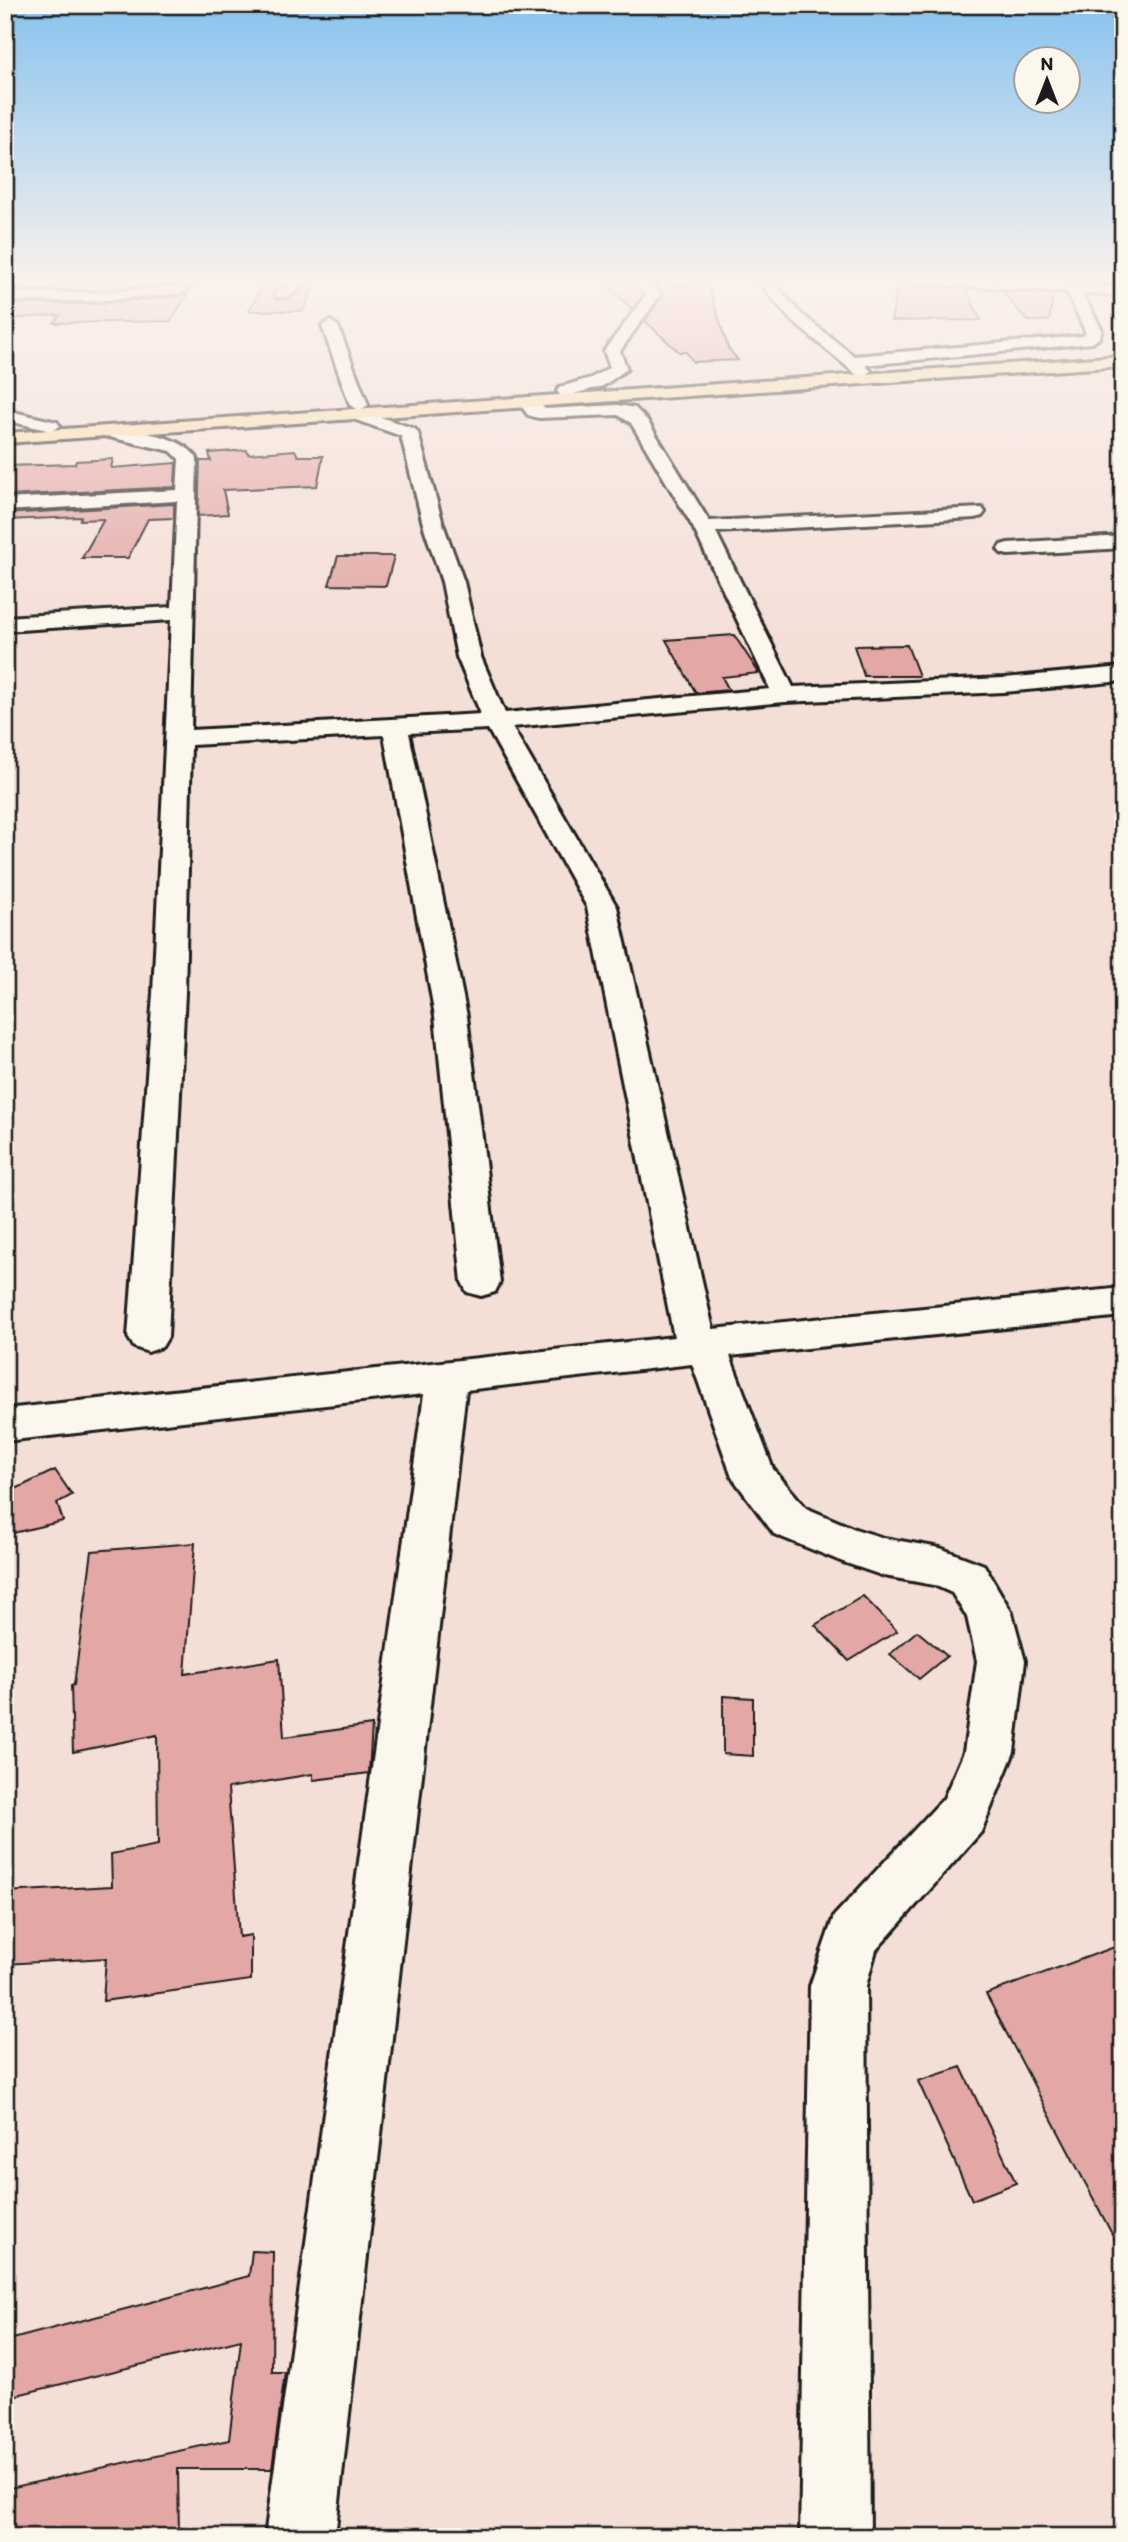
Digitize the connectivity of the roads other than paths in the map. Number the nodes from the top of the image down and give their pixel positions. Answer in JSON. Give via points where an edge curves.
{"nodes":[{"id":1,"x":355,"y":399,"type":"edge"},
{"id":2,"x":483,"y":399,"type":"edge"},
{"id":3,"x":576,"y":399,"type":"edge"},
{"id":4,"x":527,"y":402,"type":"junction"},
{"id":5,"x":359,"y":410,"type":"junction"},
{"id":6,"x":5,"y":415,"type":"edge"},
{"id":7,"x":51,"y":426,"type":"junction"},
{"id":8,"x":5,"y":430,"type":"edge"},
{"id":9,"x":106,"y":431,"type":"junction"},
{"id":10,"x":5,"y":438,"type":"edge"},
{"id":11,"x":186,"y":495,"type":"junction"},
{"id":12,"x":5,"y":505,"type":"edge"},
{"id":13,"x":975,"y":512,"type":"dead end"},
{"id":14,"x":703,"y":527,"type":"junction"},
{"id":15,"x":1123,"y":542,"type":"edge"},
{"id":16,"x":1008,"y":549,"type":"dead end"},
{"id":17,"x":183,"y":613,"type":"junction"},
{"id":18,"x":5,"y":624,"type":"edge"},
{"id":19,"x":1123,"y":674,"type":"edge"},
{"id":20,"x":785,"y":695,"type":"junction"},
{"id":21,"x":496,"y":721,"type":"junction"},
{"id":22,"x":395,"y":727,"type":"junction"},
{"id":23,"x":180,"y":738,"type":"junction"},
{"id":24,"x":481,"y":1282,"type":"dead end"},
{"id":25,"x":1123,"y":1302,"type":"edge"},
{"id":26,"x":148,"y":1337,"type":"dead end"},
{"id":27,"x":701,"y":1346,"type":"junction"},
{"id":28,"x":447,"y":1378,"type":"junction"},
{"id":29,"x":5,"y":1425,"type":"edge"},
{"id":30,"x":300,"y":2537,"type":"edge"},
{"id":31,"x":835,"y":2537,"type":"edge"}],
"edges":[{"from":1,"to":5,"type":"street"},
{"from":2,"to":5,"type":"main road"},
{"from":3,"to":4,"type":"main road"},
{"from":4,"to":5,"type":"main road"},
{"from":4,"to":14,"type":"street","via":[[544,414],[629,412]]},
{"from":5,"to":7,"type":"main road"},
{"from":5,"to":9,"type":"main road"},
{"from":5,"to":21,"type":"street","via":[[409,433],[453,582],[469,657]]},
{"from":6,"to":7,"type":"street"},
{"from":7,"to":8,"type":"main road"},
{"from":9,"to":10,"type":"main road"},
{"from":9,"to":11,"type":"street","via":[[177,447],[188,458]]},
{"from":11,"to":12,"type":"street"},
{"from":11,"to":17,"type":"street"},
{"from":13,"to":14,"type":"street"},
{"from":14,"to":20,"type":"street"},
{"from":15,"to":16,"type":"street"},
{"from":17,"to":18,"type":"street"},
{"from":17,"to":23,"type":"street"},
{"from":19,"to":20,"type":"street","via":[[991,686]]},
{"from":20,"to":21,"type":"street"},
{"from":21,"to":22,"type":"street"},
{"from":21,"to":27,"type":"street","via":[[602,907]]},
{"from":22,"to":23,"type":"street"},
{"from":22,"to":24,"type":"street","via":[[451,1016]]},
{"from":23,"to":26,"type":"street"},
{"from":25,"to":27,"type":"street"},
{"from":27,"to":28,"type":"street"},
{"from":27,"to":31,"type":"street","via":[[754,1477],[790,1521],[853,1547],[940,1567],[968,1579],[989,1613],[1001,1661],[989,1752],[963,1815],[853,1935],[838,1986]]},
{"from":28,"to":29,"type":"street"},
{"from":28,"to":30,"type":"street"}]}
